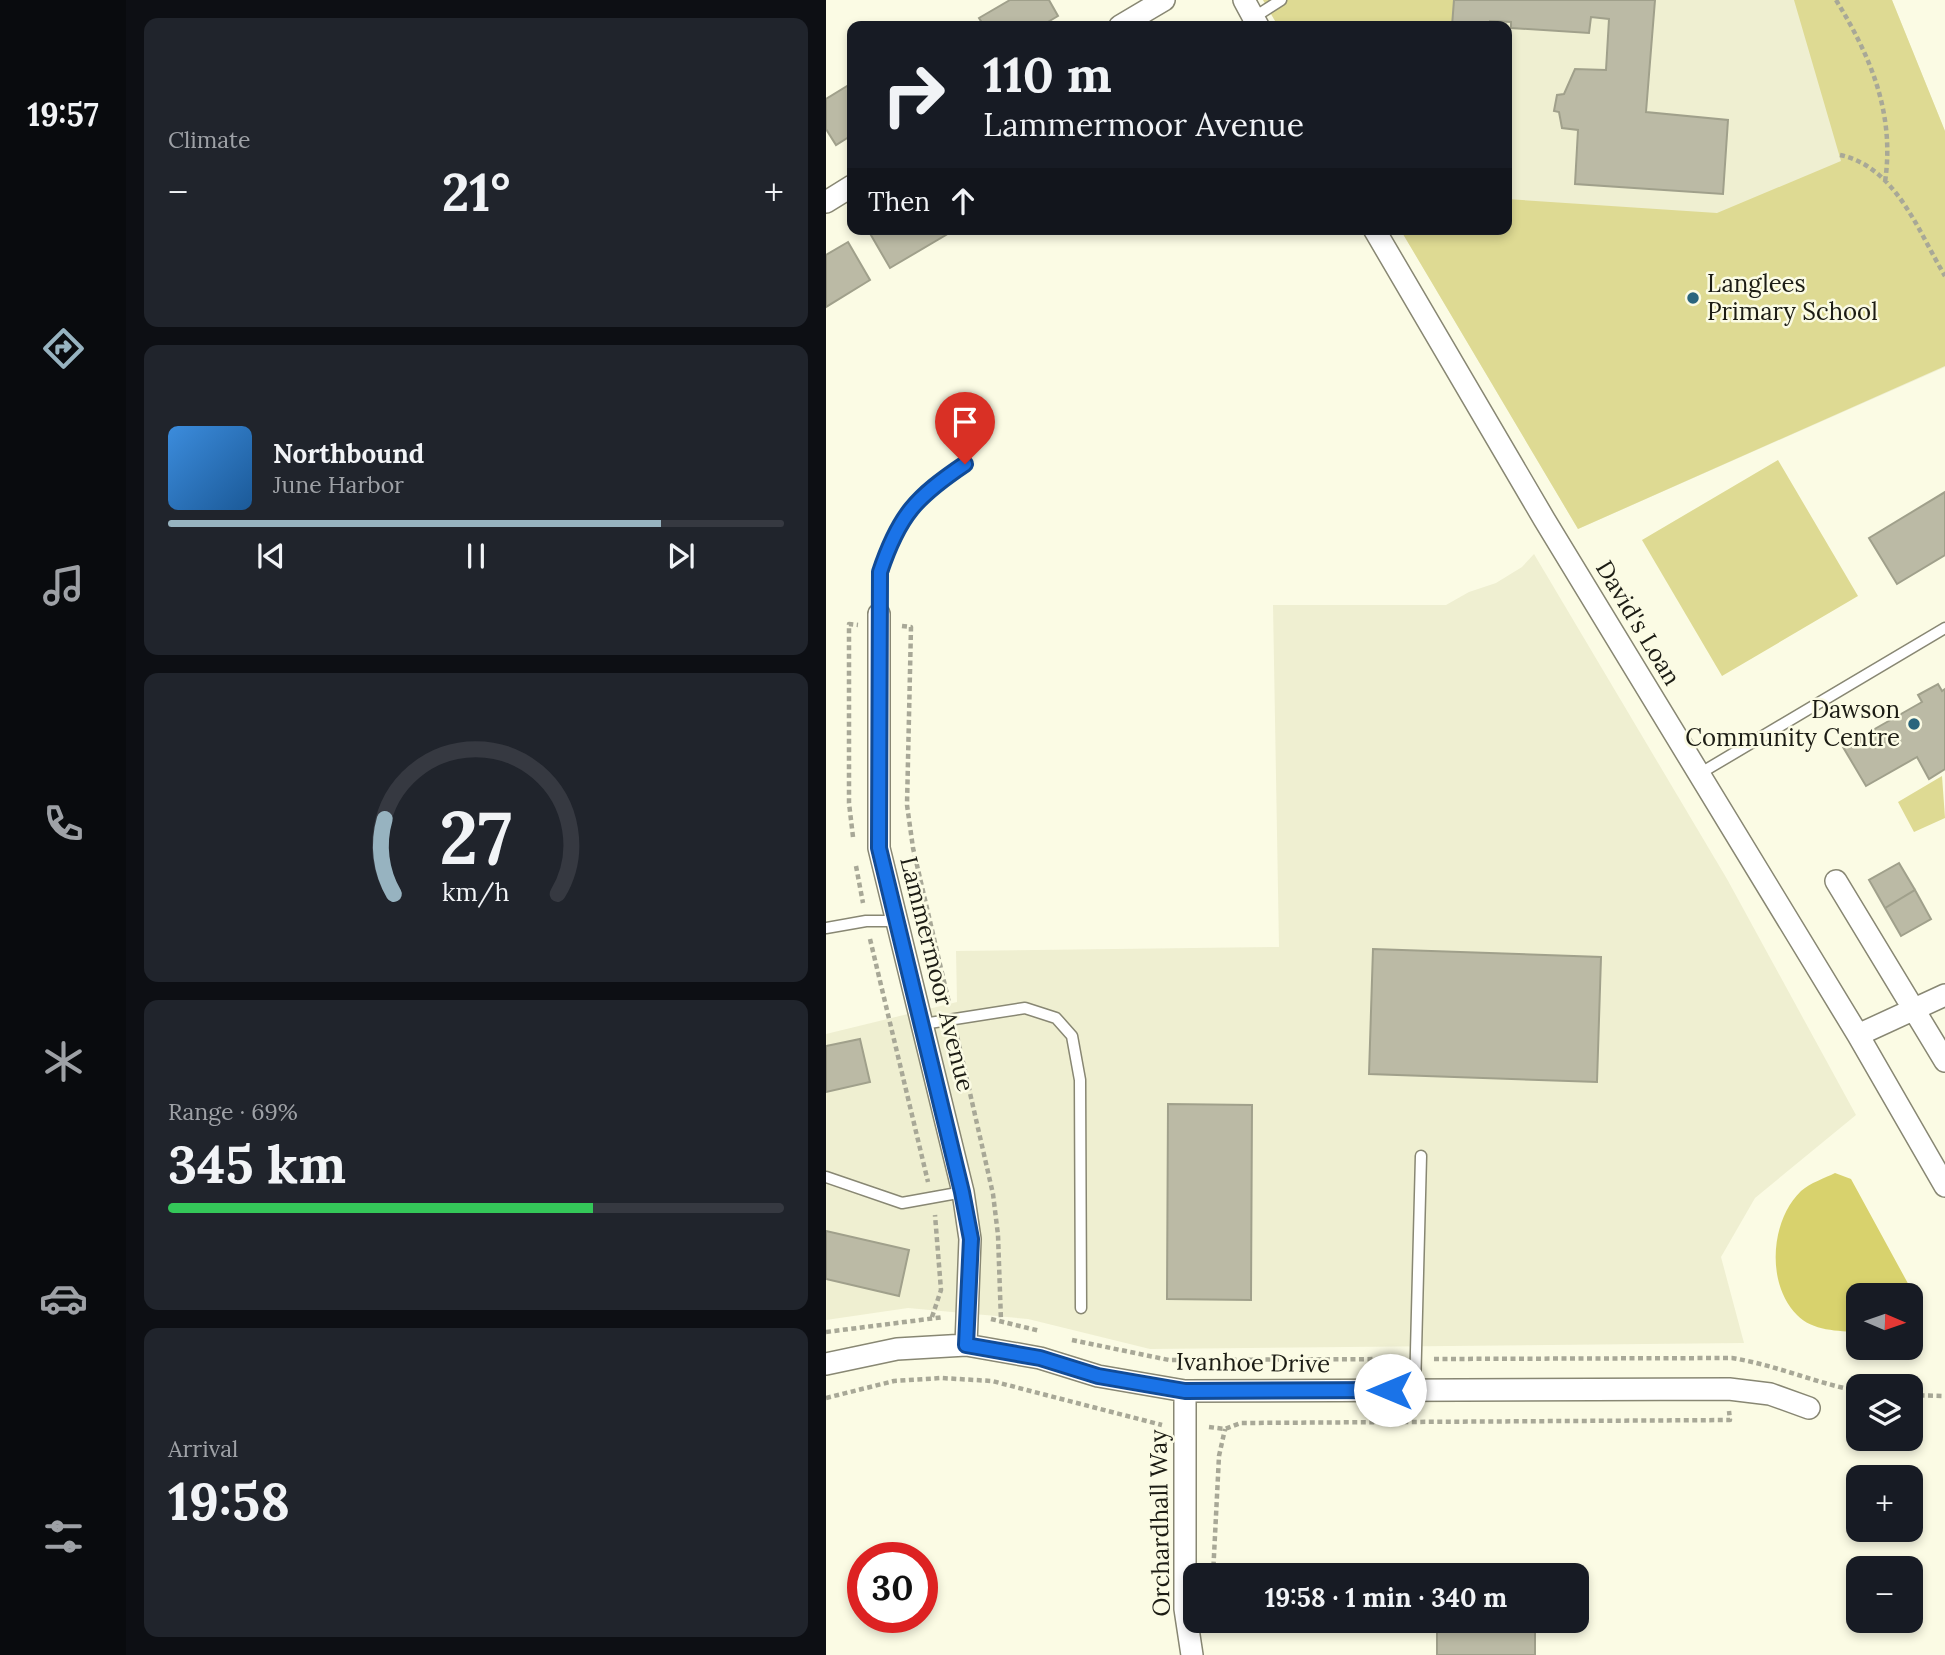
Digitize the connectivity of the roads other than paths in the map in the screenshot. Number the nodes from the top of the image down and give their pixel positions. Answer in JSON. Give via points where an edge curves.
{"nodes":[{"id":1,"x":1164,"y":0,"type":"edge"},
{"id":2,"x":1281,"y":0,"type":"edge"},
{"id":3,"x":1252,"y":15,"type":"edge"},
{"id":4,"x":1128,"y":21,"type":"edge"},
{"id":5,"x":847,"y":189,"type":"edge"},
{"id":6,"x":826,"y":202,"type":"edge"},
{"id":7,"x":1378,"y":235,"type":"edge"},
{"id":8,"x":965,"y":464,"type":"dead end"},
{"id":9,"x":879,"y":620,"type":"joint"},
{"id":10,"x":1945,"y":628,"type":"edge"},
{"id":11,"x":1699,"y":774,"type":"junction"},
{"id":12,"x":1836,"y":881,"type":"dead end"},
{"id":13,"x":897,"y":921,"type":"junction"},
{"id":14,"x":826,"y":928,"type":"edge"},
{"id":15,"x":1945,"y":995,"type":"edge"},
{"id":16,"x":1914,"y":1010,"type":"junction"},
{"id":17,"x":923,"y":1024,"type":"junction"},
{"id":18,"x":1858,"y":1035,"type":"junction"},
{"id":19,"x":1945,"y":1061,"type":"edge"},
{"id":20,"x":1421,"y":1156,"type":"dead end"},
{"id":21,"x":826,"y":1177,"type":"edge"},
{"id":22,"x":1945,"y":1186,"type":"edge"},
{"id":23,"x":962,"y":1192,"type":"junction"},
{"id":24,"x":1081,"y":1308,"type":"dead end"},
{"id":25,"x":966,"y":1345,"type":"junction"},
{"id":26,"x":826,"y":1364,"type":"edge"},
{"id":27,"x":1415,"y":1390,"type":"junction"},
{"id":28,"x":1185,"y":1391,"type":"junction"},
{"id":29,"x":1809,"y":1408,"type":"dead end"},
{"id":30,"x":1192,"y":1655,"type":"edge"}],
"edges":[{"from":1,"to":4,"type":"street"},
{"from":2,"to":3,"type":"lane"},
{"from":5,"to":6,"type":"street"},
{"from":7,"to":11,"type":"street","name":"David's Loan"},
{"from":8,"to":9,"type":"lane","via":[[909,509],[892,535],[880,572]]},
{"from":9,"to":13,"type":"street","name":"Lammermoor Avenue","via":[[879,848]]},
{"from":10,"to":11,"type":"lane"},
{"from":11,"to":18,"type":"street","name":"David's Loan"},
{"from":12,"to":16,"type":"street"},
{"from":13,"to":14,"type":"lane"},
{"from":13,"to":17,"type":"street","name":"Lammermoor Avenue"},
{"from":15,"to":16,"type":"street"},
{"from":16,"to":18,"type":"street"},
{"from":16,"to":19,"type":"street"},
{"from":17,"to":23,"type":"street","name":"Lammermoor Avenue"},
{"from":17,"to":24,"type":"lane","via":[[1025,1008],[1056,1018],[1072,1036],[1080,1080]]},
{"from":18,"to":22,"type":"street","name":"David's Loan"},
{"from":20,"to":27,"type":"lane"},
{"from":21,"to":23,"type":"lane","via":[[902,1203]]},
{"from":23,"to":25,"type":"street","name":"Lammermoor Avenue","via":[[971,1239]]},
{"from":25,"to":26,"type":"street","name":"Ivanhoe Drive","via":[[897,1349]]},
{"from":25,"to":28,"type":"street","name":"Ivanhoe Drive"},
{"from":27,"to":28,"type":"street","name":"Ivanhoe Drive"},
{"from":27,"to":29,"type":"street","name":"Ivanhoe Drive","via":[[1729,1389],[1770,1394]]},
{"from":28,"to":30,"type":"street","name":"Orchardhall Way","via":[[1185,1609]]}]}
